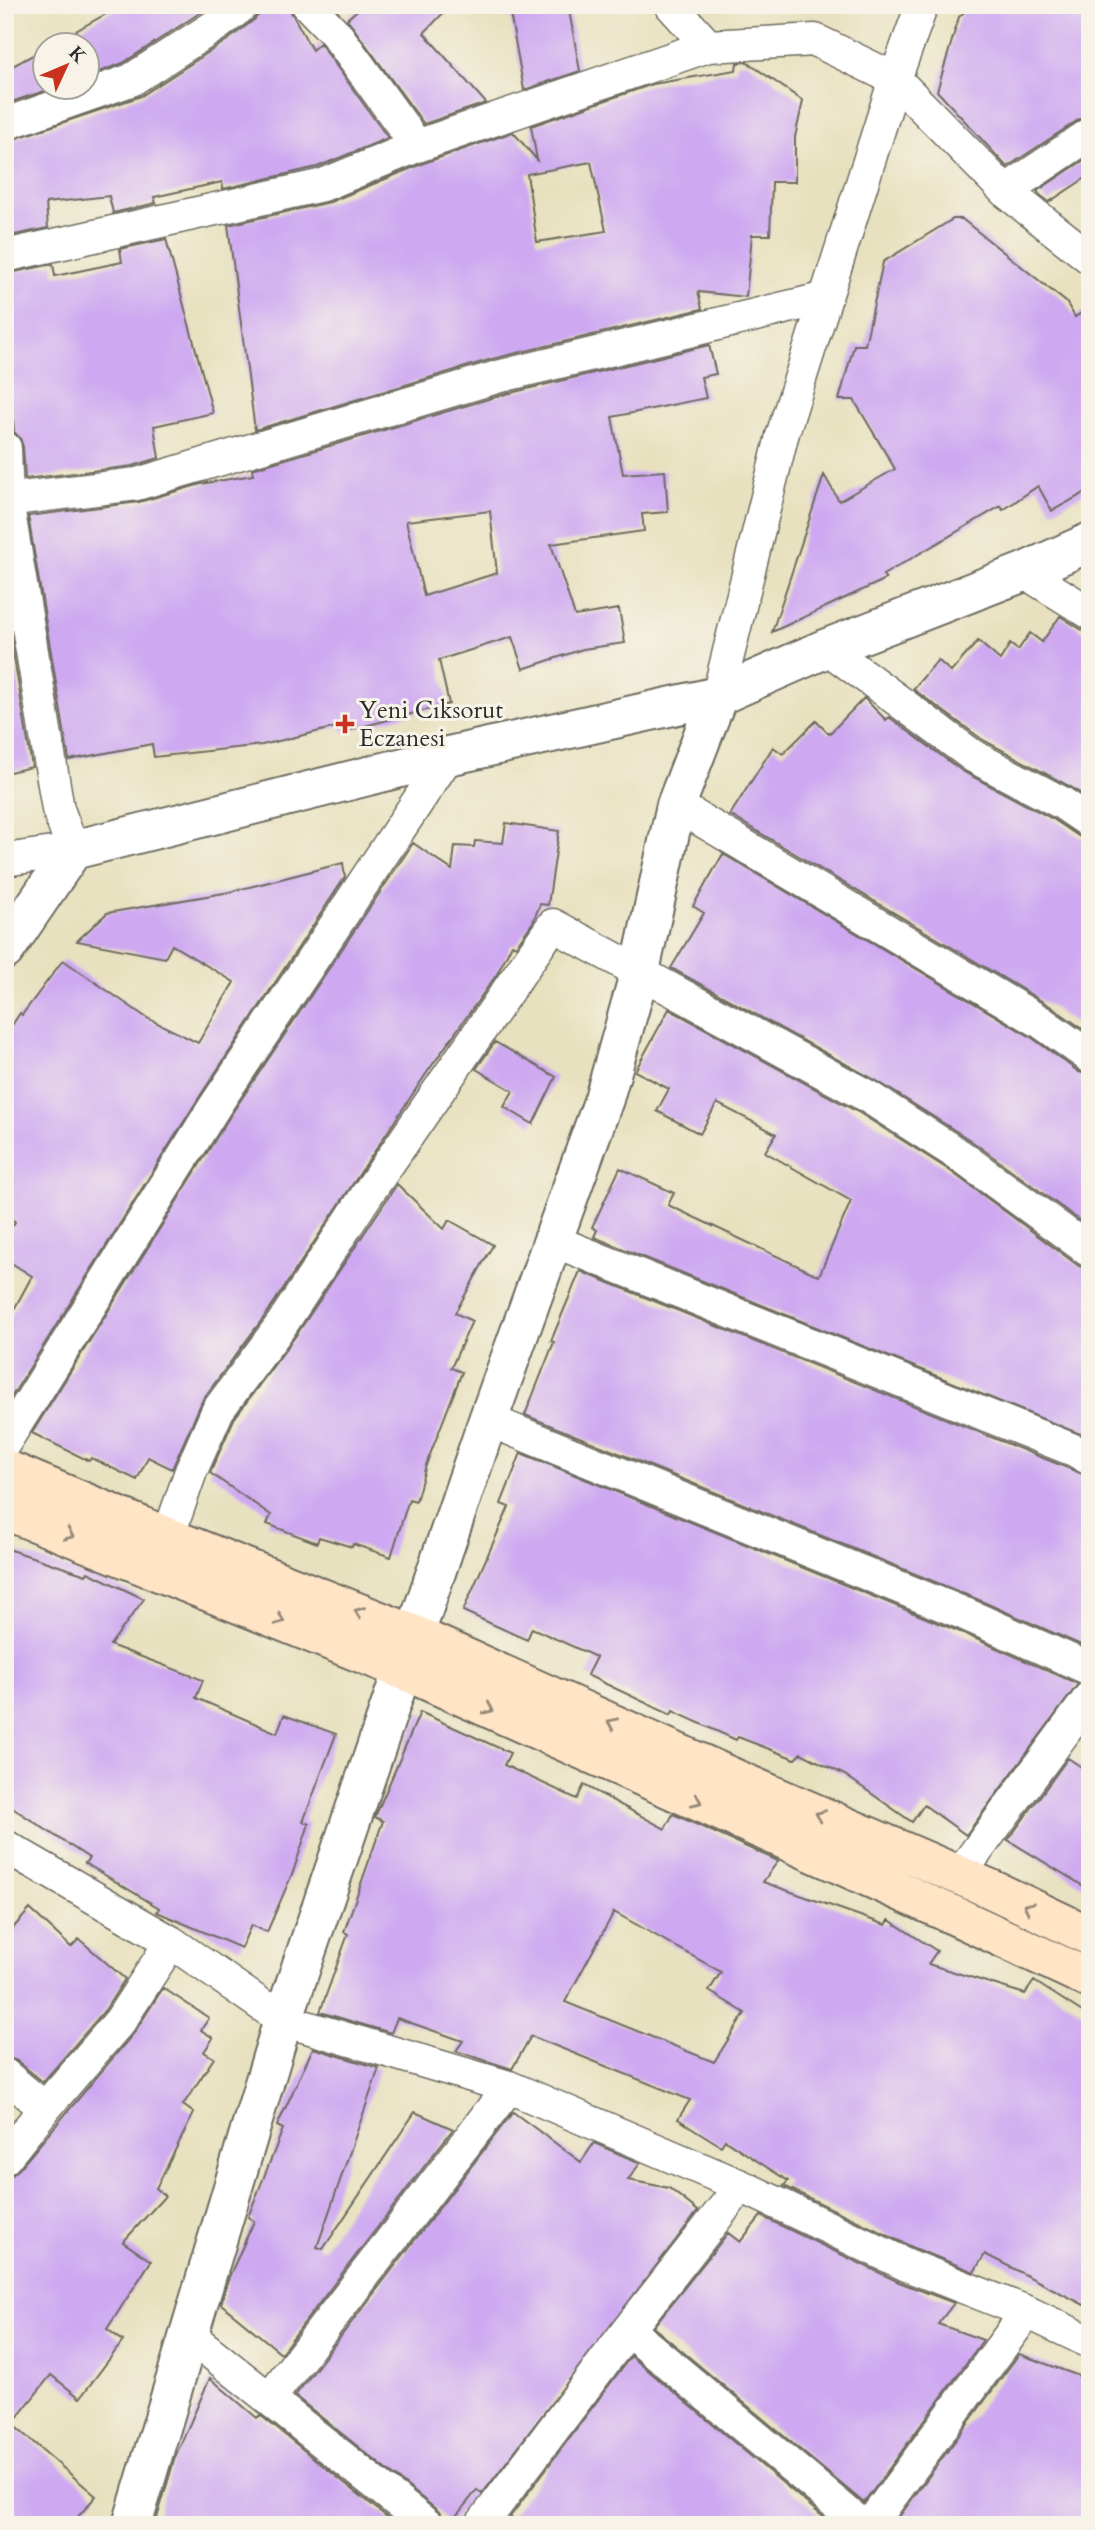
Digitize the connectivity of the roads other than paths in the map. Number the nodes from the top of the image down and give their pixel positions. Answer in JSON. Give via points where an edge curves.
{"nodes":[{"id":1,"x":243,"y":5,"type":"edge"},
{"id":2,"x":308,"y":5,"type":"edge"},
{"id":3,"x":671,"y":5,"type":"edge"},
{"id":4,"x":922,"y":5,"type":"edge"},
{"id":5,"x":708,"y":46,"type":"junction"},
{"id":6,"x":895,"y":79,"type":"junction"},
{"id":7,"x":5,"y":124,"type":"edge"},
{"id":8,"x":1090,"y":134,"type":"edge"},
{"id":9,"x":417,"y":146,"type":"junction"},
{"id":10,"x":1005,"y":191,"type":"junction"},
{"id":11,"x":5,"y":256,"type":"edge"},
{"id":12,"x":1090,"y":258,"type":"edge"},
{"id":13,"x":826,"y":298,"type":"junction"},
{"id":14,"x":5,"y":449,"type":"edge"},
{"id":15,"x":6,"y":500,"type":"edge"},
{"id":16,"x":1090,"y":542,"type":"edge"},
{"id":17,"x":1024,"y":572,"type":"junction"},
{"id":18,"x":1090,"y":613,"type":"edge"},
{"id":19,"x":827,"y":648,"type":"junction"},
{"id":20,"x":718,"y":695,"type":"junction"},
{"id":21,"x":448,"y":756,"type":"junction"},
{"id":22,"x":676,"y":805,"type":"junction"},
{"id":23,"x":1090,"y":822,"type":"edge"},
{"id":24,"x":73,"y":850,"type":"junction"},
{"id":25,"x":5,"y":860,"type":"edge"},
{"id":26,"x":5,"y":950,"type":"edge"},
{"id":27,"x":640,"y":971,"type":"junction"},
{"id":28,"x":1090,"y":1057,"type":"edge"},
{"id":29,"x":554,"y":1241,"type":"junction"},
{"id":30,"x":1090,"y":1251,"type":"edge"},
{"id":31,"x":488,"y":1420,"type":"junction"},
{"id":32,"x":5,"y":1443,"type":"edge"},
{"id":33,"x":1090,"y":1459,"type":"edge"},
{"id":34,"x":5,"y":1469,"type":"edge"},
{"id":35,"x":5,"y":1510,"type":"edge"},
{"id":36,"x":168,"y":1537,"type":"junction"},
{"id":37,"x":415,"y":1634,"type":"junction"},
{"id":38,"x":1090,"y":1669,"type":"edge"},
{"id":39,"x":403,"y":1670,"type":"junction"},
{"id":40,"x":1090,"y":1697,"type":"edge"},
{"id":41,"x":5,"y":1846,"type":"edge"},
{"id":42,"x":959,"y":1875,"type":"junction"},
{"id":43,"x":1088,"y":1932,"type":"edge"},
{"id":44,"x":171,"y":1942,"type":"junction"},
{"id":45,"x":1090,"y":1979,"type":"edge"},
{"id":46,"x":283,"y":2020,"type":"junction"},
{"id":47,"x":5,"y":2076,"type":"edge"},
{"id":48,"x":509,"y":2087,"type":"junction"},
{"id":49,"x":45,"y":2108,"type":"junction"},
{"id":50,"x":5,"y":2158,"type":"edge"},
{"id":51,"x":741,"y":2186,"type":"junction"},
{"id":52,"x":1027,"y":2312,"type":"junction"},
{"id":53,"x":628,"y":2330,"type":"junction"},
{"id":54,"x":189,"y":2335,"type":"junction"},
{"id":55,"x":1090,"y":2342,"type":"edge"},
{"id":56,"x":269,"y":2399,"type":"junction"},
{"id":57,"x":132,"y":2525,"type":"edge"},
{"id":58,"x":427,"y":2525,"type":"edge"},
{"id":59,"x":481,"y":2525,"type":"edge"},
{"id":60,"x":862,"y":2525,"type":"edge"},
{"id":61,"x":870,"y":2525,"type":"edge"}],
"edges":[{"from":1,"to":7,"type":"street","via":[[131,80]]},
{"from":2,"to":9,"type":"street","via":[[336,34]]},
{"from":3,"to":5,"type":"street"},
{"from":4,"to":6,"type":"street"},
{"from":5,"to":6,"type":"street","via":[[815,40]]},
{"from":5,"to":9,"type":"street"},
{"from":6,"to":10,"type":"street"},
{"from":6,"to":13,"type":"street"},
{"from":8,"to":10,"type":"street"},
{"from":9,"to":11,"type":"street","via":[[323,185]]},
{"from":10,"to":12,"type":"street"},
{"from":13,"to":15,"type":"street","via":[[497,377],[137,484]]},
{"from":13,"to":20,"type":"street","via":[[782,436]]},
{"from":14,"to":15,"type":"street"},
{"from":15,"to":24,"type":"street","via":[[58,809]]},
{"from":16,"to":17,"type":"street"},
{"from":17,"to":18,"type":"street"},
{"from":17,"to":19,"type":"street"},
{"from":19,"to":20,"type":"street"},
{"from":19,"to":23,"type":"street","via":[[973,756]]},
{"from":20,"to":21,"type":"street"},
{"from":20,"to":22,"type":"street"},
{"from":21,"to":24,"type":"street"},
{"from":21,"to":32,"type":"street","via":[[215,1106]]},
{"from":22,"to":27,"type":"street"},
{"from":22,"to":28,"type":"street","via":[[1041,1022]]},
{"from":24,"to":25,"type":"street"},
{"from":24,"to":26,"type":"street"},
{"from":27,"to":29,"type":"street","via":[[604,1099]]},
{"from":27,"to":30,"type":"street","via":[[867,1096],[960,1154]]},
{"from":27,"to":36,"type":"street","via":[[553,925],[282,1324],[218,1410]]},
{"from":29,"to":31,"type":"street"},
{"from":29,"to":33,"type":"street"},
{"from":31,"to":37,"type":"street"},
{"from":31,"to":38,"type":"street"},
{"from":34,"to":36,"type":"main road"},
{"from":35,"to":39,"type":"main road","one_way":true},
{"from":37,"to":36,"type":"main road","one_way":true},
{"from":37,"to":39,"type":"street"},
{"from":42,"to":37,"type":"main road","one_way":true},
{"from":39,"to":45,"type":"main road","one_way":true},
{"from":39,"to":46,"type":"street"},
{"from":40,"to":42,"type":"street"},
{"from":41,"to":44,"type":"street"},
{"from":43,"to":42,"type":"main road","one_way":true},
{"from":44,"to":46,"type":"street"},
{"from":44,"to":49,"type":"street","via":[[121,2021]]},
{"from":46,"to":48,"type":"street"},
{"from":46,"to":54,"type":"street"},
{"from":47,"to":49,"type":"street"},
{"from":48,"to":51,"type":"street"},
{"from":48,"to":56,"type":"street"},
{"from":49,"to":50,"type":"street"},
{"from":51,"to":52,"type":"street","via":[[907,2265]]},
{"from":51,"to":53,"type":"street"},
{"from":52,"to":55,"type":"street"},
{"from":52,"to":61,"type":"street"},
{"from":53,"to":59,"type":"street"},
{"from":53,"to":60,"type":"street"},
{"from":54,"to":56,"type":"street"},
{"from":54,"to":57,"type":"street"},
{"from":56,"to":58,"type":"street"}]}
